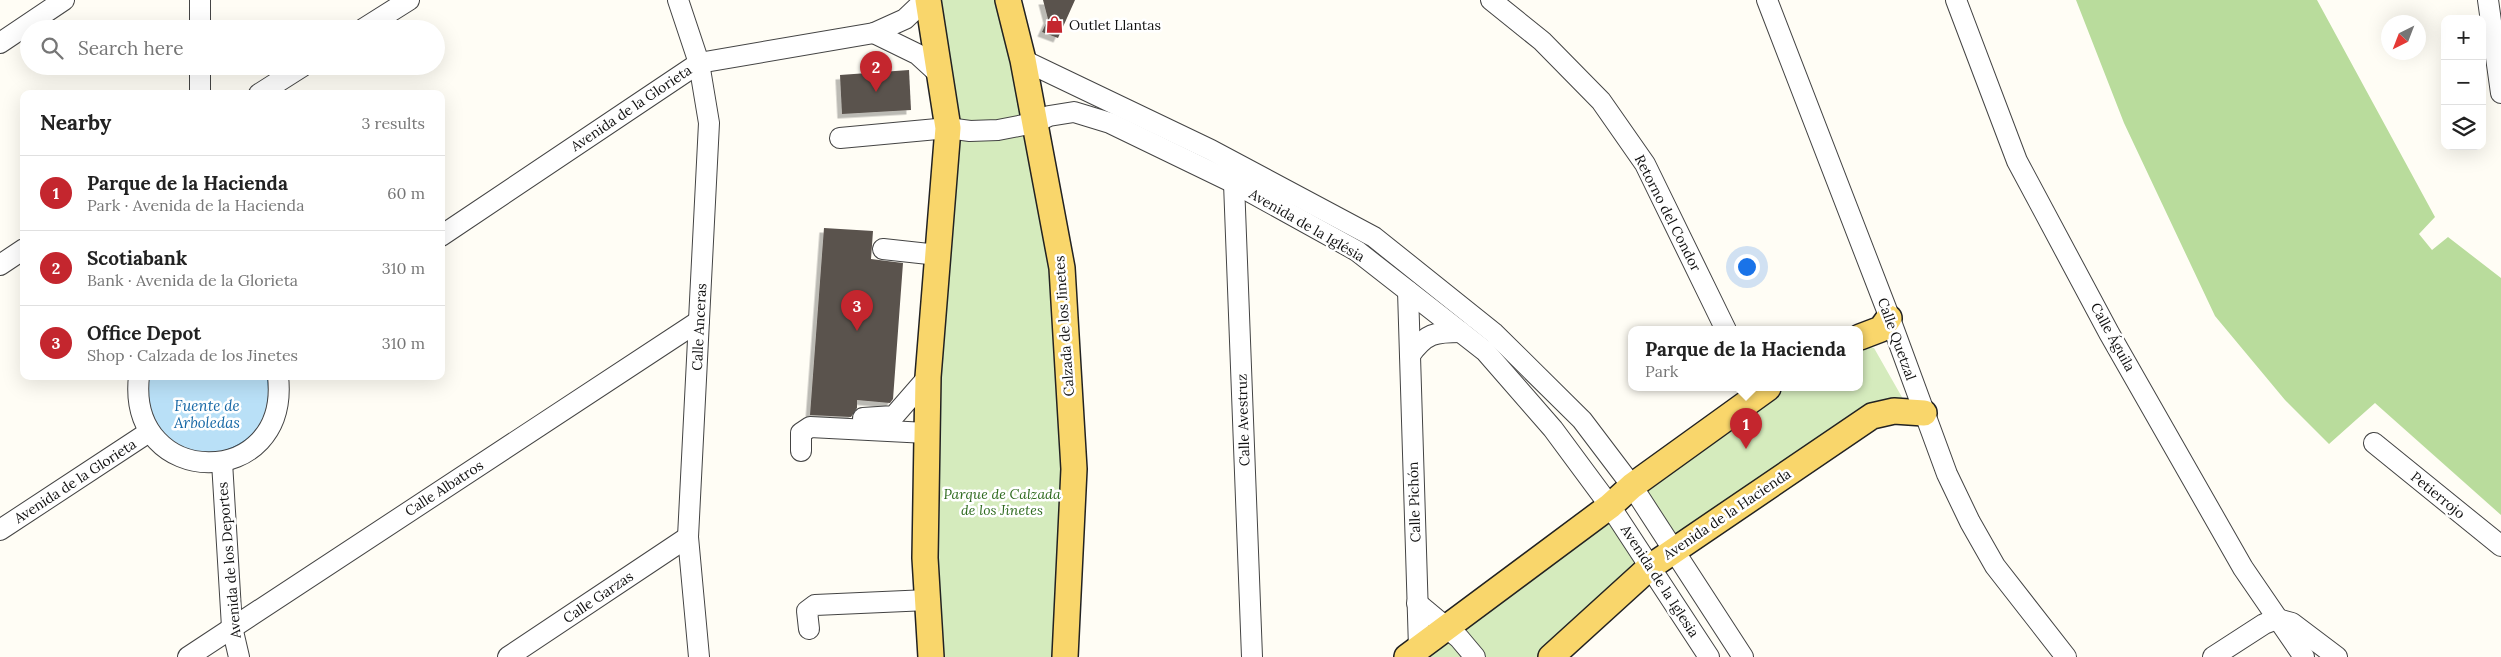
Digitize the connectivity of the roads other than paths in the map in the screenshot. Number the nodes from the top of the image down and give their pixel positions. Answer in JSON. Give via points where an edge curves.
{"nodes":[{"id":1,"x":64,"y":0,"type":"edge"},
{"id":2,"x":200,"y":0,"type":"edge"},
{"id":3,"x":409,"y":0,"type":"edge"},
{"id":4,"x":678,"y":0,"type":"edge"},
{"id":5,"x":926,"y":0,"type":"edge"},
{"id":6,"x":1008,"y":0,"type":"edge"},
{"id":7,"x":1491,"y":0,"type":"edge"},
{"id":8,"x":1767,"y":0,"type":"edge"},
{"id":9,"x":1956,"y":0,"type":"edge"},
{"id":10,"x":2493,"y":6,"type":"edge"},
{"id":11,"x":34,"y":20,"type":"edge"},
{"id":12,"x":200,"y":20,"type":"edge"},
{"id":13,"x":377,"y":20,"type":"edge"},
{"id":14,"x":20,"y":30,"type":"edge"},
{"id":15,"x":874,"y":33,"type":"junction"},
{"id":16,"x":0,"y":43,"type":"edge"},
{"id":17,"x":1023,"y":60,"type":"junction"},
{"id":18,"x":699,"y":63,"type":"junction"},
{"id":19,"x":200,"y":75,"type":"edge"},
{"id":20,"x":289,"y":75,"type":"edge"},
{"id":21,"x":941,"y":76,"type":"junction"},
{"id":22,"x":200,"y":90,"type":"edge"},
{"id":23,"x":265,"y":90,"type":"edge"},
{"id":24,"x":2501,"y":93,"type":"edge"},
{"id":25,"x":1034,"y":123,"type":"junction"},
{"id":26,"x":948,"y":128,"type":"junction"},
{"id":27,"x":840,"y":138,"type":"dead end"},
{"id":28,"x":1234,"y":183,"type":"junction"},
{"id":29,"x":445,"y":233,"type":"edge"},
{"id":30,"x":883,"y":249,"type":"dead end"},
{"id":31,"x":20,"y":252,"type":"edge"},
{"id":32,"x":938,"y":255,"type":"junction"},
{"id":33,"x":0,"y":265,"type":"edge"},
{"id":34,"x":1408,"y":290,"type":"junction"},
{"id":35,"x":1888,"y":313,"type":"junction"},
{"id":36,"x":699,"y":320,"type":"junction"},
{"id":37,"x":1724,"y":326,"type":"edge"},
{"id":38,"x":1461,"y":332,"type":"junction"},
{"id":39,"x":1863,"y":337,"type":"edge"},
{"id":40,"x":1410,"y":355,"type":"junction"},
{"id":41,"x":928,"y":377,"type":"junction"},
{"id":42,"x":139,"y":380,"type":"edge"},
{"id":43,"x":278,"y":380,"type":"edge"},
{"id":44,"x":1758,"y":391,"type":"edge"},
{"id":45,"x":1924,"y":413,"type":"junction"},
{"id":46,"x":863,"y":418,"type":"dead end"},
{"id":47,"x":149,"y":432,"type":"junction"},
{"id":48,"x":927,"y":433,"type":"junction"},
{"id":49,"x":2374,"y":443,"type":"dead end"},
{"id":50,"x":801,"y":452,"type":"dead end"},
{"id":51,"x":222,"y":462,"type":"junction"},
{"id":52,"x":1632,"y":486,"type":"junction"},
{"id":53,"x":1610,"y":506,"type":"junction"},
{"id":54,"x":0,"y":530,"type":"edge"},
{"id":55,"x":688,"y":537,"type":"junction"},
{"id":56,"x":2501,"y":546,"type":"edge"},
{"id":57,"x":1673,"y":550,"type":"junction"},
{"id":58,"x":1650,"y":567,"type":"junction"},
{"id":59,"x":928,"y":600,"type":"junction"},
{"id":60,"x":1417,"y":603,"type":"junction"},
{"id":61,"x":2277,"y":619,"type":"junction"},
{"id":62,"x":232,"y":627,"type":"junction"},
{"id":63,"x":1448,"y":629,"type":"junction"},
{"id":64,"x":809,"y":630,"type":"dead end"},
{"id":65,"x":1413,"y":653,"type":"edge"},
{"id":66,"x":188,"y":657,"type":"edge"},
{"id":67,"x":239,"y":657,"type":"edge"},
{"id":68,"x":508,"y":657,"type":"edge"},
{"id":69,"x":698,"y":657,"type":"edge"},
{"id":70,"x":931,"y":657,"type":"edge"},
{"id":71,"x":1065,"y":657,"type":"edge"},
{"id":72,"x":1252,"y":657,"type":"edge"},
{"id":73,"x":1475,"y":657,"type":"edge"},
{"id":74,"x":1551,"y":657,"type":"edge"},
{"id":75,"x":1709,"y":657,"type":"edge"},
{"id":76,"x":1743,"y":657,"type":"edge"},
{"id":77,"x":2066,"y":657,"type":"edge"},
{"id":78,"x":2214,"y":657,"type":"edge"},
{"id":79,"x":2304,"y":657,"type":"edge"},
{"id":80,"x":2337,"y":657,"type":"edge"}],
"edges":[{"from":1,"to":11,"type":"street"},
{"from":2,"to":12,"type":"street"},
{"from":3,"to":13,"type":"street"},
{"from":4,"to":18,"type":"street","name":"Calle Anceras"},
{"from":5,"to":15,"type":"street","name":"Avenida de la Glorieta","via":[[905,19]]},
{"from":5,"to":21,"type":"main road"},
{"from":6,"to":17,"type":"main road","name":"Calzada de los Jinetes"},
{"from":7,"to":37,"type":"street","name":"Retorno del Condor","via":[[1542,41],[1601,101],[1645,164]]},
{"from":8,"to":35,"type":"street","name":"Calle Quetzal"},
{"from":9,"to":61,"type":"street","name":"Calle Águila","via":[[2017,162],[2109,333],[2243,568]]},
{"from":10,"to":24,"type":"street"},
{"from":14,"to":16,"type":"street"},
{"from":15,"to":18,"type":"street","name":"Avenida de la Glorieta"},
{"from":15,"to":21,"type":"street","via":[[918,54]]},
{"from":17,"to":25,"type":"main road","name":"Calzada de los Jinetes"},
{"from":17,"to":52,"type":"street","name":"Avenida de la Iglésia","via":[[1211,150],[1374,237],[1494,333],[1582,420]]},
{"from":18,"to":29,"type":"street","name":"Avenida de la Glorieta"},
{"from":18,"to":36,"type":"street","name":"Calle Anceras","via":[[709,123]]},
{"from":19,"to":22,"type":"street"},
{"from":20,"to":23,"type":"street"},
{"from":21,"to":26,"type":"main road"},
{"from":25,"to":26,"type":"street","name":"Avenida de la Iglésia","via":[[989,130]]},
{"from":25,"to":28,"type":"street","name":"Avenida de la Iglésia","via":[[1050,116],[1074,112],[1110,123]]},
{"from":25,"to":71,"type":"main road","name":"Calzada de los Jinetes","via":[[1062,268],[1074,460]]},
{"from":26,"to":27,"type":"street","name":"Avenida de la Iglésia"},
{"from":26,"to":32,"type":"main road"},
{"from":28,"to":34,"type":"street","name":"Avenida de la Iglésia","via":[[1357,251]]},
{"from":28,"to":72,"type":"street","name":"Calle Avestruz"},
{"from":30,"to":32,"type":"street"},
{"from":31,"to":33,"type":"street"},
{"from":32,"to":41,"type":"main road"},
{"from":34,"to":38,"type":"street","name":"Avenida de la Iglésia"},
{"from":34,"to":40,"type":"street","name":"Calle Pichón"},
{"from":35,"to":39,"type":"main road","via":[[1881,329]]},
{"from":35,"to":45,"type":"street","name":"Calle Quetzal"},
{"from":36,"to":55,"type":"street","name":"Calle Anceras"},
{"from":36,"to":62,"type":"street","name":"Calle Albatros"},
{"from":38,"to":40,"type":"street","via":[[1429,335]]},
{"from":38,"to":53,"type":"street","name":"Avenida de la Iglésia","via":[[1485,351],[1546,422]]},
{"from":40,"to":60,"type":"street","name":"Calle Pichón"},
{"from":41,"to":46,"type":"street","via":[[894,416]]},
{"from":41,"to":48,"type":"main road"},
{"from":42,"to":47,"type":"street","via":[[140,413]]},
{"from":43,"to":51,"type":"street","via":[[280,397],[275,420],[262,440],[244,454]]},
{"from":44,"to":52,"type":"main road"},
{"from":45,"to":57,"type":"main road","name":"Avenida de la Hacienda","via":[[1894,411],[1872,416]]},
{"from":45,"to":77,"type":"street","name":"Calle Quetzal","via":[[1947,474],[1995,566]]},
{"from":47,"to":51,"type":"street","via":[[163,447],[181,458],[201,463]]},
{"from":47,"to":54,"type":"street","name":"Avenida de la Glorieta"},
{"from":48,"to":50,"type":"street","via":[[810,427],[801,432]]},
{"from":48,"to":59,"type":"main road","via":[[925,558]]},
{"from":49,"to":56,"type":"street","name":"Petierrojo"},
{"from":51,"to":62,"type":"street","name":"Avenida de los Deportes"},
{"from":52,"to":53,"type":"main road"},
{"from":52,"to":57,"type":"street","name":"Avenida de la Iglesia"},
{"from":53,"to":58,"type":"street","name":"Avenida de la Iglesia"},
{"from":53,"to":63,"type":"main road"},
{"from":55,"to":68,"type":"street","name":"Calle Garzas"},
{"from":55,"to":69,"type":"street","name":"Calle Anceras"},
{"from":57,"to":58,"type":"main road","name":"Avenida de la Hacienda"},
{"from":57,"to":76,"type":"street","name":"Avenida de la Iglesia"},
{"from":58,"to":74,"type":"main road","name":"Avenida de la Hacienda"},
{"from":58,"to":75,"type":"street","name":"Avenida de la Iglesia"},
{"from":59,"to":64,"type":"street","via":[[815,605],[808,611]]},
{"from":59,"to":70,"type":"main road"},
{"from":60,"to":63,"type":"street"},
{"from":60,"to":65,"type":"street","name":"Calle Pichón"},
{"from":61,"to":78,"type":"street"},
{"from":61,"to":79,"type":"street","name":"Calle Águila"},
{"from":61,"to":80,"type":"street","via":[[2292,623]]},
{"from":62,"to":66,"type":"street","name":"Calle Albatros"},
{"from":62,"to":67,"type":"street","name":"Avenida de los Deportes"},
{"from":63,"to":65,"type":"main road"},
{"from":63,"to":73,"type":"street"}]}
